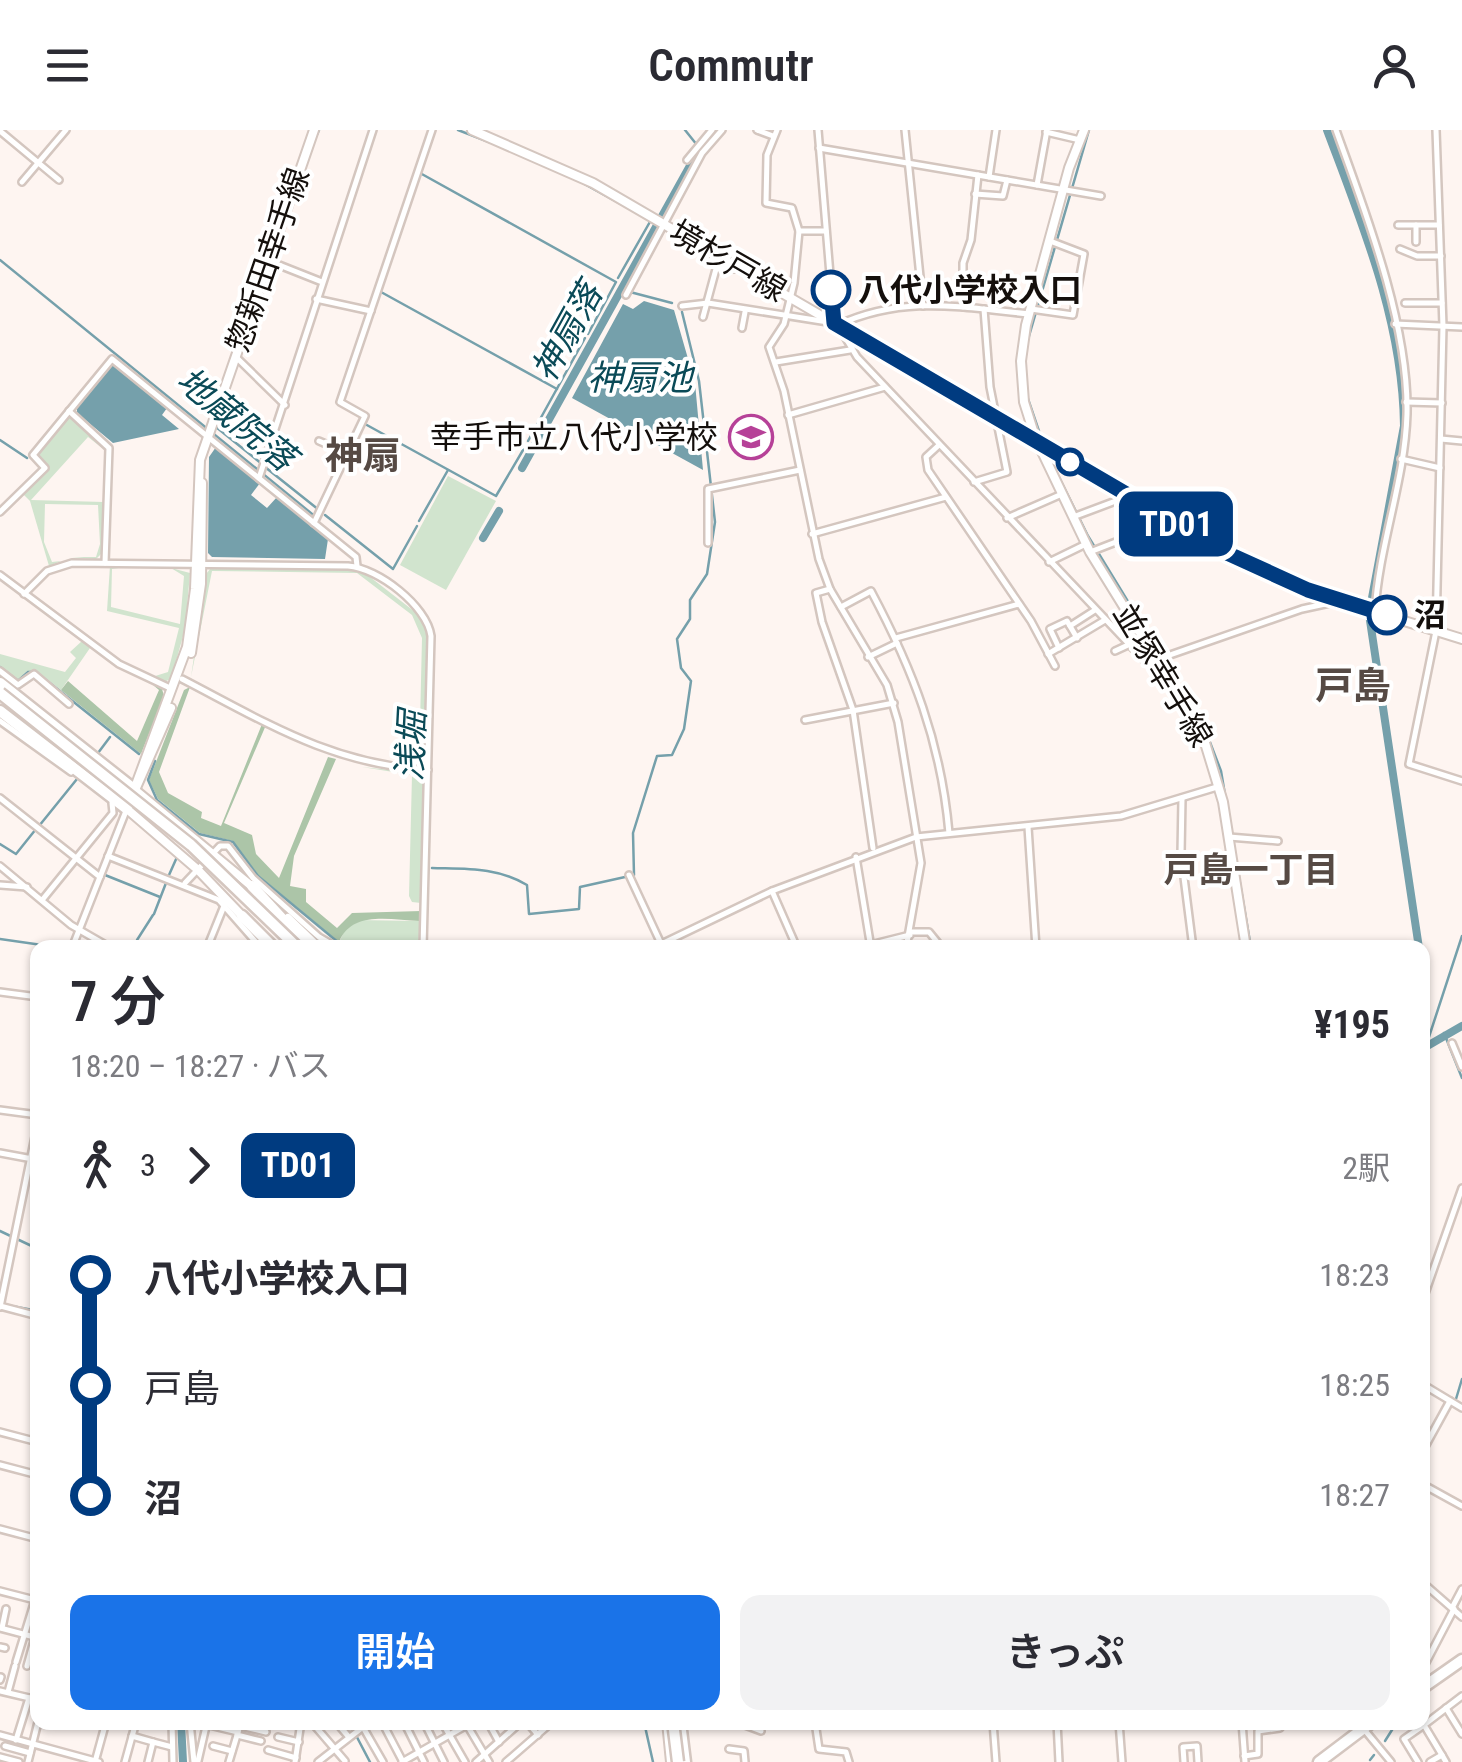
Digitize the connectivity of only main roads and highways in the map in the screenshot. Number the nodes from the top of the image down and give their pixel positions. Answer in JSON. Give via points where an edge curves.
{"nodes":[{"id":1,"x":314,"y":130,"type":"edge"},
{"id":2,"x":472,"y":130,"type":"edge"},
{"id":3,"x":1084,"y":130,"type":"edge"},
{"id":4,"x":1038,"y":443,"type":"junction"},
{"id":5,"x":1058,"y":454,"type":"junction"},
{"id":6,"x":1047,"y":463,"type":"junction"},
{"id":7,"x":198,"y":564,"type":"junction"},
{"id":8,"x":1462,"y":638,"type":"edge"},
{"id":9,"x":0,"y":683,"type":"edge"},
{"id":10,"x":0,"y":693,"type":"edge"},
{"id":11,"x":0,"y":701,"type":"edge"},
{"id":12,"x":0,"y":711,"type":"edge"},
{"id":13,"x":135,"y":790,"type":"junction"},
{"id":14,"x":127,"y":810,"type":"junction"},
{"id":15,"x":167,"y":815,"type":"junction"},
{"id":16,"x":166,"y":841,"type":"junction"},
{"id":17,"x":252,"y":886,"type":"junction"},
{"id":18,"x":242,"y":916,"type":"joint"},
{"id":19,"x":264,"y":940,"type":"edge"},
{"id":20,"x":282,"y":940,"type":"edge"},
{"id":21,"x":290,"y":940,"type":"edge"},
{"id":22,"x":302,"y":940,"type":"edge"},
{"id":23,"x":309,"y":940,"type":"edge"},
{"id":24,"x":1245,"y":940,"type":"edge"},
{"id":25,"x":1462,"y":1660,"type":"edge"},
{"id":26,"x":1430,"y":1682,"type":"edge"},
{"id":27,"x":677,"y":1730,"type":"edge"},
{"id":28,"x":1358,"y":1730,"type":"edge"},
{"id":29,"x":679,"y":1762,"type":"edge"},
{"id":30,"x":1319,"y":1762,"type":"edge"}],
"edges":[{"from":1,"to":7,"type":"main road","name":"惣新田幸手線","via":[[204,448]]},
{"from":2,"to":4,"type":"main road","name":"境杉戸線","via":[[550,161],[662,222]]},
{"from":3,"to":4,"type":"main road","name":"並塚幸手線","via":[[1030,311],[1021,380]]},
{"from":4,"to":5,"type":"main road","name":"境杉戸線"},
{"from":4,"to":6,"type":"main road","name":"並塚幸手線"},
{"from":5,"to":6,"type":"main road"},
{"from":5,"to":8,"type":"main road","name":"境杉戸線","via":[[1272,576]]},
{"from":6,"to":24,"type":"main road","name":"並塚幸手線","via":[[1088,548],[1202,732],[1233,837]]},
{"from":7,"to":13,"type":"main road","name":"惣新田幸手線","via":[[190,633]]},
{"from":7,"to":13,"type":"main road","name":"惣新田幸手線","via":[[198,618],[182,679]]},
{"from":9,"to":13,"type":"highway"},
{"from":10,"to":21,"type":"highway","bridge":true,"via":[[217,867]]},
{"from":11,"to":20,"type":"highway","bridge":true,"via":[[188,850]]},
{"from":12,"to":14,"type":"highway"},
{"from":13,"to":14,"type":"main road","name":"惣新田幸手線"},
{"from":13,"to":15,"type":"main road"},
{"from":14,"to":16,"type":"main road"},
{"from":15,"to":16,"type":"main road","via":[[152,822]]},
{"from":15,"to":17,"type":"main road"},
{"from":16,"to":18,"type":"main road"},
{"from":17,"to":22,"type":"highway"},
{"from":17,"to":23,"type":"main road"},
{"from":18,"to":19,"type":"highway"},
{"from":25,"to":26,"type":"highway"},
{"from":27,"to":29,"type":"highway","bridge":true},
{"from":28,"to":30,"type":"highway"}]}
